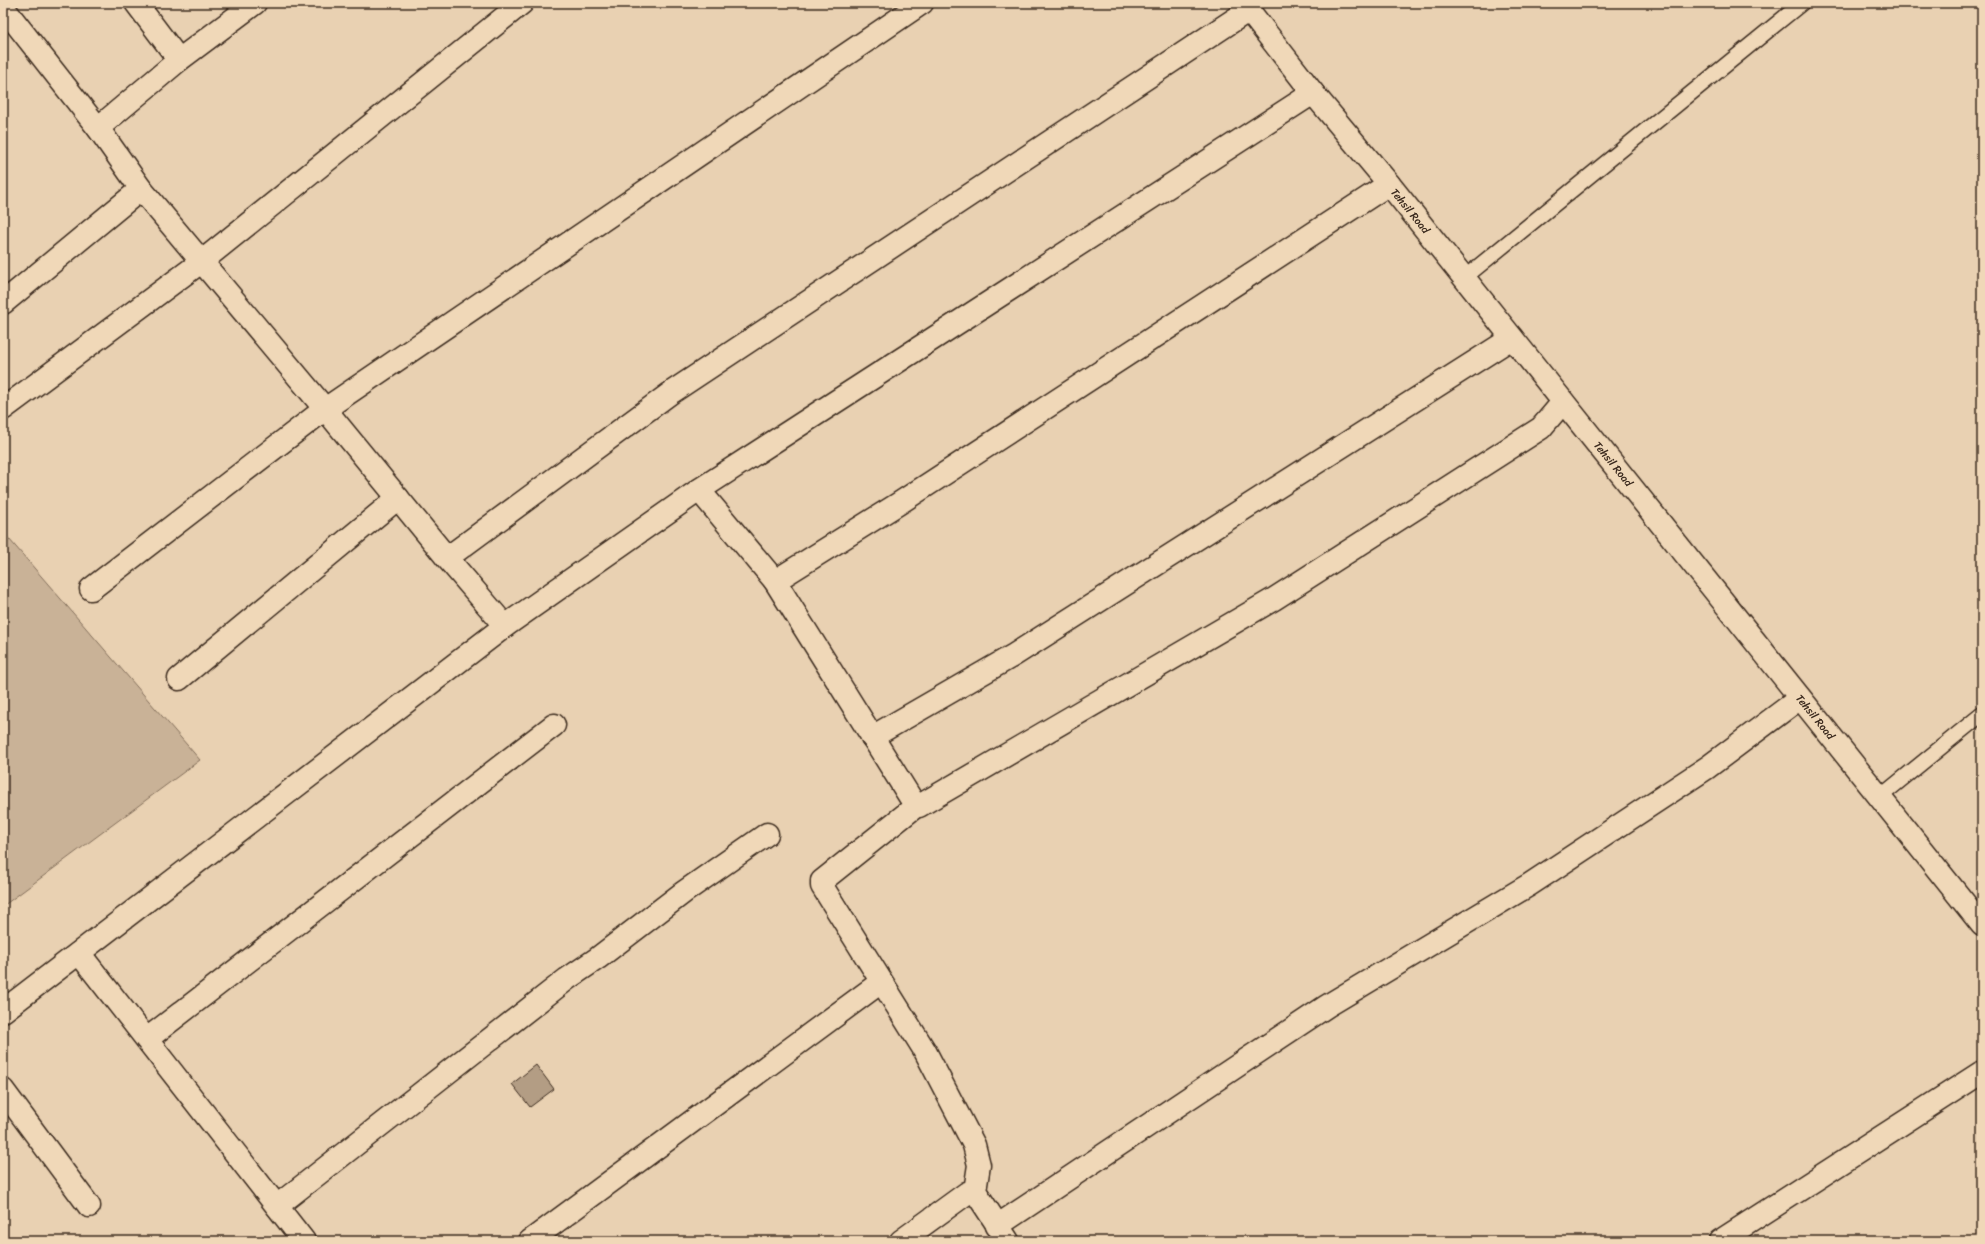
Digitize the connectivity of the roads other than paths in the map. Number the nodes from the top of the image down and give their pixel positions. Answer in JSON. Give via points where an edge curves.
{"nodes":[{"id":1,"x":136,"y":3,"type":"edge"},
{"id":2,"x":255,"y":3,"type":"edge"},
{"id":3,"x":522,"y":3,"type":"edge"},
{"id":4,"x":922,"y":3,"type":"edge"},
{"id":5,"x":1802,"y":3,"type":"edge"},
{"id":6,"x":1246,"y":6,"type":"edge"},
{"id":7,"x":3,"y":7,"type":"edge"},
{"id":8,"x":179,"y":60,"type":"junction"},
{"id":9,"x":1314,"y":93,"type":"junction"},
{"id":10,"x":98,"y":128,"type":"junction"},
{"id":11,"x":1390,"y":184,"type":"junction"},
{"id":12,"x":142,"y":188,"type":"junction"},
{"id":13,"x":201,"y":262,"type":"junction"},
{"id":14,"x":1464,"y":278,"type":"junction"},
{"id":15,"x":3,"y":303,"type":"edge"},
{"id":16,"x":1512,"y":338,"type":"junction"},
{"id":17,"x":1563,"y":402,"type":"junction"},
{"id":18,"x":325,"y":408,"type":"junction"},
{"id":19,"x":3,"y":409,"type":"edge"},
{"id":20,"x":699,"y":490,"type":"junction"},
{"id":21,"x":398,"y":498,"type":"junction"},
{"id":22,"x":447,"y":558,"type":"junction"},
{"id":23,"x":775,"y":581,"type":"junction"},
{"id":24,"x":91,"y":589,"type":"dead end"},
{"id":25,"x":506,"y":626,"type":"junction"},
{"id":26,"x":179,"y":679,"type":"dead end"},
{"id":27,"x":1800,"y":698,"type":"junction"},
{"id":28,"x":1982,"y":714,"type":"edge"},
{"id":29,"x":554,"y":725,"type":"dead end"},
{"id":30,"x":872,"y":737,"type":"junction"},
{"id":31,"x":1880,"y":797,"type":"junction"},
{"id":32,"x":916,"y":806,"type":"junction"},
{"id":33,"x":767,"y":834,"type":"dead end"},
{"id":34,"x":1982,"y":925,"type":"edge"},
{"id":35,"x":79,"y":953,"type":"junction"},
{"id":36,"x":881,"y":982,"type":"junction"},
{"id":37,"x":3,"y":1011,"type":"edge"},
{"id":38,"x":147,"y":1039,"type":"junction"},
{"id":39,"x":1982,"y":1072,"type":"edge"},
{"id":40,"x":3,"y":1090,"type":"edge"},
{"id":41,"x":975,"y":1191,"type":"junction"},
{"id":42,"x":89,"y":1206,"type":"dead end"},
{"id":43,"x":277,"y":1206,"type":"junction"},
{"id":44,"x":1003,"y":1233,"type":"edge"},
{"id":45,"x":304,"y":1241,"type":"edge"},
{"id":46,"x":530,"y":1241,"type":"edge"},
{"id":47,"x":901,"y":1241,"type":"edge"},
{"id":48,"x":1720,"y":1241,"type":"edge"}],
"edges":[{"from":1,"to":8,"type":"street"},
{"from":2,"to":8,"type":"street"},
{"from":3,"to":13,"type":"street"},
{"from":4,"to":18,"type":"street"},
{"from":5,"to":14,"type":"lane"},
{"from":6,"to":9,"type":"street","name":"Tehsil Road"},
{"from":6,"to":22,"type":"street","via":[[672,392]]},
{"from":7,"to":10,"type":"street"},
{"from":8,"to":10,"type":"street"},
{"from":9,"to":11,"type":"street","name":"Tehsil Road"},
{"from":9,"to":20,"type":"street"},
{"from":10,"to":12,"type":"street"},
{"from":11,"to":14,"type":"street","name":"Tehsil Road"},
{"from":11,"to":23,"type":"street","via":[[905,500]]},
{"from":12,"to":13,"type":"street"},
{"from":12,"to":15,"type":"street"},
{"from":13,"to":18,"type":"street"},
{"from":13,"to":19,"type":"street"},
{"from":14,"to":16,"type":"street","name":"Tehsil Road"},
{"from":16,"to":17,"type":"street","name":"Tehsil Road"},
{"from":16,"to":30,"type":"street","via":[[1014,655]]},
{"from":17,"to":27,"type":"street","name":"Tehsil Road"},
{"from":17,"to":32,"type":"street","via":[[1541,428],[1274,600]]},
{"from":18,"to":21,"type":"street"},
{"from":18,"to":24,"type":"street"},
{"from":20,"to":23,"type":"street"},
{"from":20,"to":25,"type":"street"},
{"from":21,"to":22,"type":"street"},
{"from":21,"to":26,"type":"street"},
{"from":22,"to":25,"type":"street"},
{"from":23,"to":30,"type":"street"},
{"from":25,"to":35,"type":"street"},
{"from":27,"to":31,"type":"street","name":"Tehsil Road"},
{"from":27,"to":44,"type":"street","via":[[1708,768],[1542,876],[1327,1006]]},
{"from":28,"to":31,"type":"lane"},
{"from":29,"to":38,"type":"street"},
{"from":30,"to":32,"type":"street"},
{"from":31,"to":34,"type":"street","name":"Tehsil Road"},
{"from":32,"to":36,"type":"street","via":[[822,882],[825,894]]},
{"from":33,"to":43,"type":"street","via":[[567,979]]},
{"from":35,"to":37,"type":"street"},
{"from":35,"to":38,"type":"street"},
{"from":36,"to":41,"type":"street","via":[[925,1051],[974,1145],[979,1165]]},
{"from":36,"to":46,"type":"street"},
{"from":38,"to":43,"type":"street"},
{"from":39,"to":48,"type":"street"},
{"from":40,"to":42,"type":"street"},
{"from":41,"to":44,"type":"street"},
{"from":41,"to":47,"type":"street","via":[[967,1193]]},
{"from":43,"to":45,"type":"street"}]}
